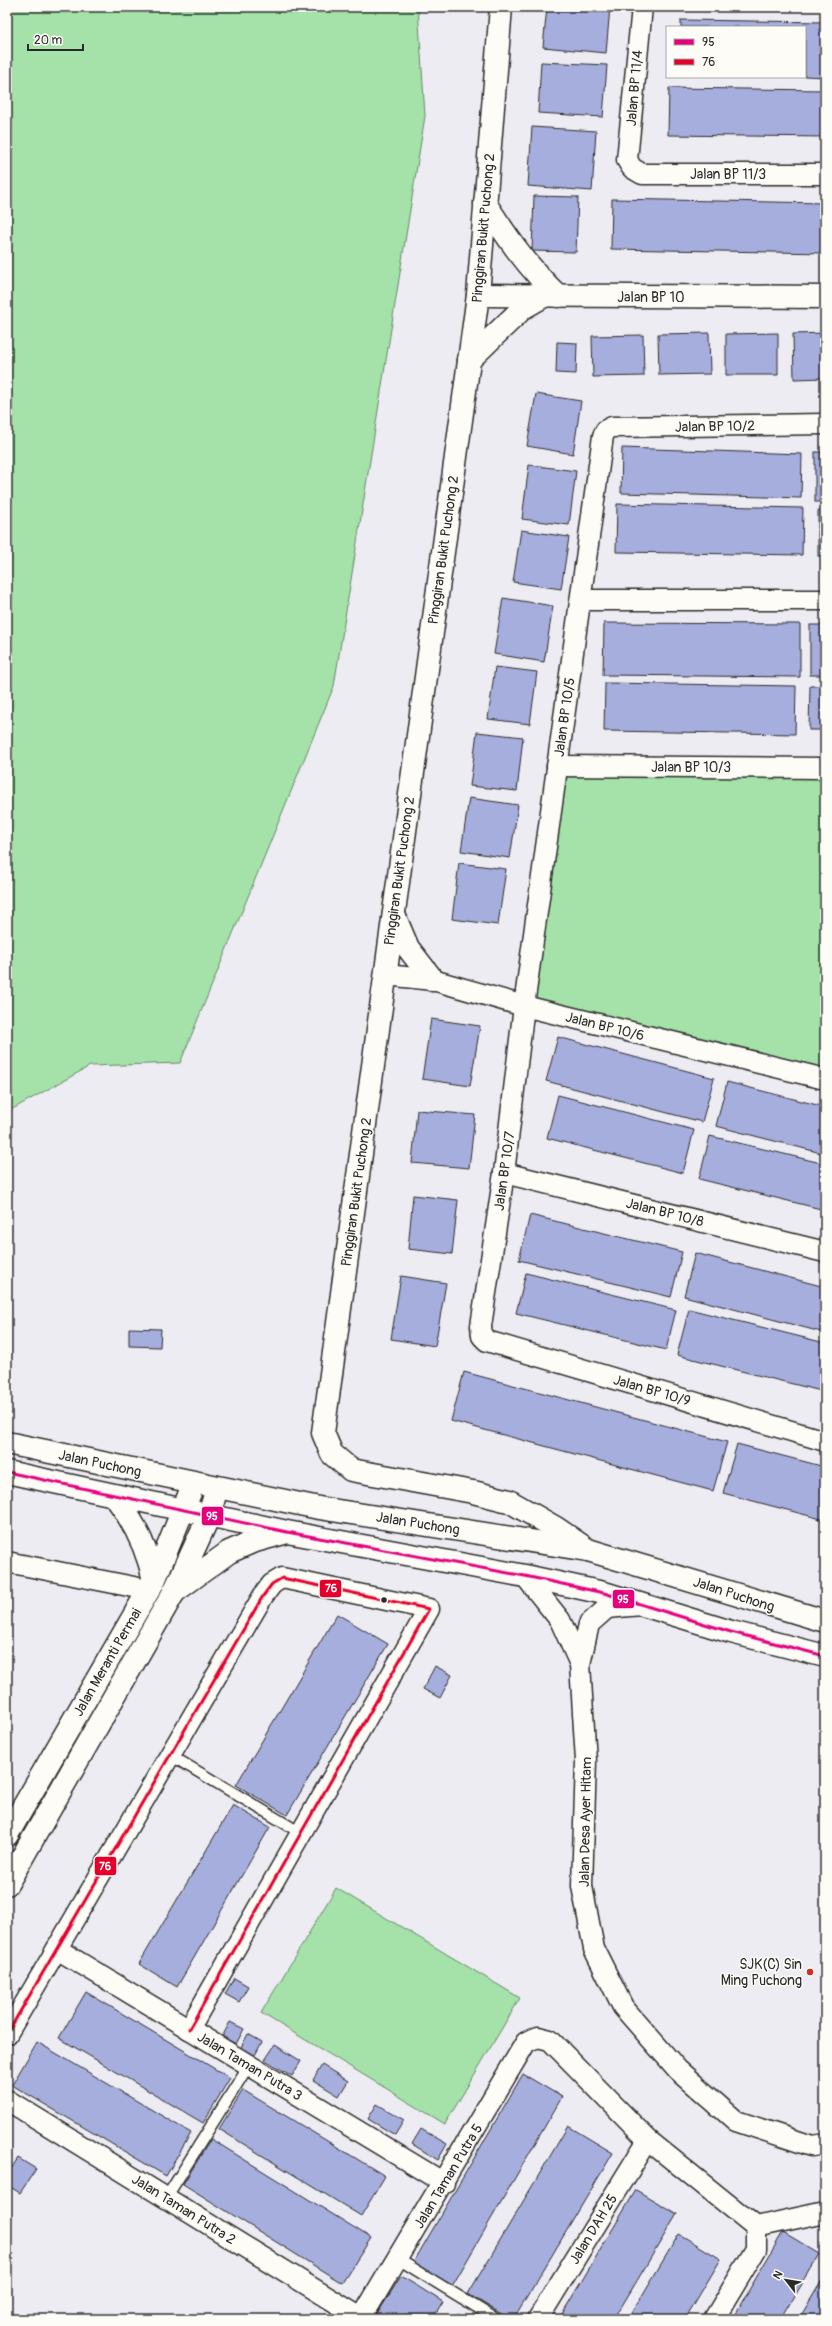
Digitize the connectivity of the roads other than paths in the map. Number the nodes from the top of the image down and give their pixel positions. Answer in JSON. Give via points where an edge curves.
{"nodes":[{"id":1,"x":501,"y":7,"type":"edge"},
{"id":2,"x":642,"y":7,"type":"edge"},
{"id":3,"x":632,"y":168,"type":"joint"},
{"id":4,"x":825,"y":174,"type":"edge"},
{"id":5,"x":485,"y":203,"type":"junction"},
{"id":6,"x":478,"y":295,"type":"junction"},
{"id":7,"x":551,"y":296,"type":"junction"},
{"id":8,"x":825,"y":298,"type":"edge"},
{"id":9,"x":468,"y":360,"type":"junction"},
{"id":10,"x":825,"y":424,"type":"edge"},
{"id":11,"x":606,"y":430,"type":"joint"},
{"id":12,"x":580,"y":600,"type":"junction"},
{"id":13,"x":825,"y":600,"type":"edge"},
{"id":14,"x":557,"y":766,"type":"junction"},
{"id":15,"x":825,"y":768,"type":"edge"},
{"id":16,"x":393,"y":912,"type":"junction"},
{"id":17,"x":386,"y":975,"type":"junction"},
{"id":18,"x":433,"y":980,"type":"junction"},
{"id":19,"x":524,"y":1006,"type":"junction"},
{"id":20,"x":825,"y":1078,"type":"edge"},
{"id":21,"x":504,"y":1173,"type":"junction"},
{"id":22,"x":825,"y":1252,"type":"edge"},
{"id":23,"x":482,"y":1336,"type":"joint"},
{"id":24,"x":825,"y":1441,"type":"edge"},
{"id":25,"x":7,"y":1443,"type":"edge"},
{"id":26,"x":7,"y":1472,"type":"edge"},
{"id":27,"x":194,"y":1483,"type":"junction"},
{"id":28,"x":217,"y":1487,"type":"junction"},
{"id":29,"x":116,"y":1496,"type":"junction"},
{"id":30,"x":184,"y":1510,"type":"junction"},
{"id":31,"x":209,"y":1516,"type":"junction"},
{"id":32,"x":287,"y":1532,"type":"junction"},
{"id":33,"x":588,"y":1550,"type":"junction"},
{"id":34,"x":7,"y":1562,"type":"edge"},
{"id":35,"x":525,"y":1576,"type":"junction"},
{"id":36,"x":151,"y":1586,"type":"junction"},
{"id":37,"x":174,"y":1592,"type":"junction"},
{"id":38,"x":641,"y":1605,"type":"junction"},
{"id":39,"x":825,"y":1622,"type":"edge"},
{"id":40,"x":825,"y":1656,"type":"edge"},
{"id":41,"x":580,"y":1664,"type":"junction"},
{"id":42,"x":170,"y":1755,"type":"junction"},
{"id":43,"x":301,"y":1833,"type":"junction"},
{"id":44,"x":7,"y":1835,"type":"edge"},
{"id":45,"x":7,"y":1884,"type":"edge"},
{"id":46,"x":57,"y":1949,"type":"junction"},
{"id":47,"x":189,"y":2029,"type":"junction"},
{"id":48,"x":7,"y":2034,"type":"edge"},
{"id":49,"x":249,"y":2065,"type":"junction"},
{"id":50,"x":7,"y":2100,"type":"edge"},
{"id":51,"x":648,"y":2140,"type":"junction"},
{"id":52,"x":825,"y":2144,"type":"edge"},
{"id":53,"x":444,"y":2183,"type":"junction"},
{"id":54,"x":166,"y":2198,"type":"junction"},
{"id":55,"x":825,"y":2212,"type":"edge"},
{"id":56,"x":756,"y":2227,"type":"junction"},
{"id":57,"x":398,"y":2259,"type":"junction"},
{"id":58,"x":361,"y":2319,"type":"edge"},
{"id":59,"x":496,"y":2319,"type":"edge"},
{"id":60,"x":538,"y":2319,"type":"edge"},
{"id":61,"x":714,"y":2319,"type":"edge"}],
"edges":[{"from":1,"to":5,"type":"street","name":"Pinggiran Bukit Puchong 2"},
{"from":2,"to":3,"type":"street","name":"Jalan BP 11/4","via":[[627,160]]},
{"from":3,"to":4,"type":"street","name":"Jalan BP 11/3","via":[[642,174]]},
{"from":5,"to":6,"type":"street","name":"Pinggiran Bukit Puchong 2"},
{"from":5,"to":7,"type":"street","via":[[516,251]]},
{"from":6,"to":7,"type":"street","name":"Jalan BP 10"},
{"from":6,"to":9,"type":"street","name":"Pinggiran Bukit Puchong 2"},
{"from":7,"to":8,"type":"street","name":"Jalan BP 10"},
{"from":7,"to":9,"type":"street","via":[[524,308]]},
{"from":9,"to":16,"type":"street","name":"Pinggiran Bukit Puchong 2"},
{"from":10,"to":11,"type":"street","name":"Jalan BP 10/2","via":[[612,427]]},
{"from":11,"to":12,"type":"street","name":"Jalan BP 10/5","via":[[603,436]]},
{"from":12,"to":13,"type":"street"},
{"from":12,"to":14,"type":"street","name":"Jalan BP 10/5"},
{"from":14,"to":15,"type":"street","name":"Jalan BP 10/3"},
{"from":14,"to":19,"type":"street","name":"Jalan BP 10/5"},
{"from":16,"to":17,"type":"street","name":"Pinggiran Bukit Puchong 2"},
{"from":16,"to":18,"type":"street","via":[[408,948]]},
{"from":17,"to":18,"type":"street","name":"Jalan BP 10/6"},
{"from":17,"to":33,"type":"street","name":"Pinggiran Bukit Puchong 2","via":[[323,1433],[332,1454],[351,1470],[509,1501]]},
{"from":18,"to":19,"type":"street","name":"Jalan BP 10/6"},
{"from":19,"to":20,"type":"street","name":"Jalan BP 10/6"},
{"from":19,"to":21,"type":"street","name":"Jalan BP 10/7"},
{"from":21,"to":22,"type":"street","name":"Jalan BP 10/8"},
{"from":21,"to":23,"type":"street","name":"Jalan BP 10/7","via":[[481,1326]]},
{"from":23,"to":24,"type":"street","name":"Jalan BP 10/9","via":[[487,1342]]},
{"from":25,"to":27,"type":"street","name":"Jalan Puchong"},
{"from":26,"to":29,"type":"street","name":"Jalan Puchong"},
{"from":27,"to":28,"type":"street","name":"Jalan Puchong"},
{"from":27,"to":30,"type":"street","name":"Jalan Meranti Permai"},
{"from":28,"to":31,"type":"street"},
{"from":28,"to":33,"type":"street","name":"Jalan Puchong","via":[[319,1508]]},
{"from":29,"to":30,"type":"street","name":"Jalan Puchong"},
{"from":29,"to":36,"type":"street","via":[[136,1527],[150,1564]]},
{"from":30,"to":31,"type":"street","name":"Jalan Puchong"},
{"from":30,"to":36,"type":"street","name":"Jalan Meranti Permai"},
{"from":31,"to":32,"type":"street","name":"Jalan Puchong"},
{"from":31,"to":37,"type":"street"},
{"from":32,"to":35,"type":"street","name":"Jalan Puchong"},
{"from":32,"to":37,"type":"street","via":[[229,1552]]},
{"from":33,"to":39,"type":"street","name":"Jalan Puchong"},
{"from":34,"to":36,"type":"street"},
{"from":35,"to":38,"type":"street","name":"Jalan Puchong"},
{"from":35,"to":41,"type":"street","name":"Jalan Desa Ayer Hitam","via":[[560,1620]]},
{"from":36,"to":44,"type":"street","name":"Jalan Meranti Permai"},
{"from":37,"to":45,"type":"street"},
{"from":38,"to":40,"type":"street","name":"Jalan Puchong"},
{"from":38,"to":41,"type":"street","name":"Jalan Desa Ayer Hitam","via":[[607,1608],[589,1624]]},
{"from":41,"to":52,"type":"street","name":"Jalan Desa Ayer Hitam","via":[[586,1761],[582,1886],[594,1949],[623,2007],[678,2070],[736,2121],[812,2146]]},
{"from":42,"to":43,"type":"lane"},
{"from":42,"to":43,"type":"street","via":[[263,1596],[272,1584],[282,1578],[430,1610]]},
{"from":42,"to":46,"type":"street"},
{"from":43,"to":47,"type":"street"},
{"from":46,"to":47,"type":"street","name":"Jalan Taman Putra 3"},
{"from":46,"to":48,"type":"street"},
{"from":47,"to":49,"type":"street","name":"Jalan Taman Putra 3"},
{"from":49,"to":53,"type":"street","name":"Jalan Taman Putra 3"},
{"from":49,"to":54,"type":"lane"},
{"from":50,"to":54,"type":"street","name":"Jalan Taman Putra 2"},
{"from":51,"to":53,"type":"street","name":"Jalan Taman Putra 5","via":[[550,2040],[538,2037],[526,2042]]},
{"from":51,"to":56,"type":"street"},
{"from":51,"to":60,"type":"street","name":"Jalan DAH 25"},
{"from":53,"to":57,"type":"street","name":"Jalan Taman Putra 5"},
{"from":54,"to":58,"type":"street","name":"Jalan Taman Putra 2"},
{"from":55,"to":56,"type":"street"},
{"from":56,"to":61,"type":"street","via":[[756,2249]]},
{"from":57,"to":58,"type":"street","name":"Jalan Taman Putra 5"},
{"from":57,"to":59,"type":"lane"}]}
